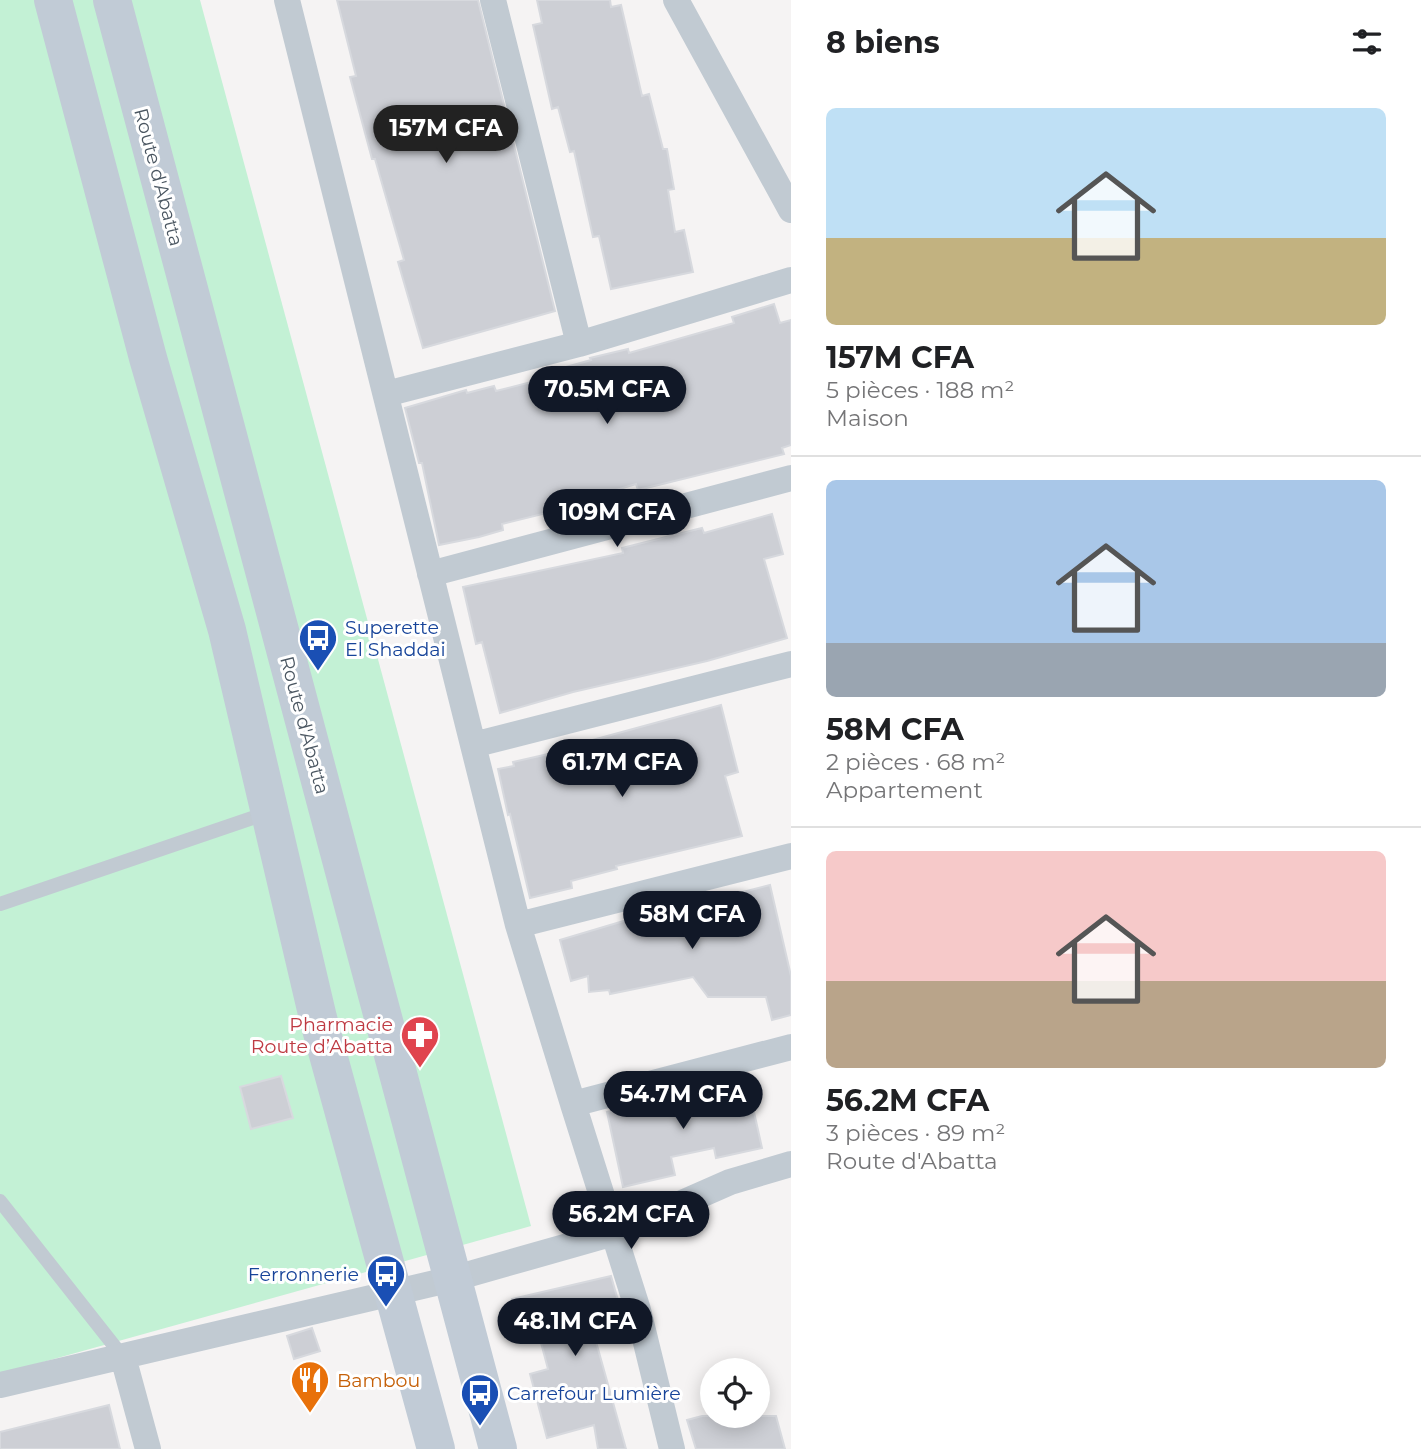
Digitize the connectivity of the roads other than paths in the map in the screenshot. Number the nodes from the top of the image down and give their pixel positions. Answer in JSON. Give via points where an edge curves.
{"nodes":[{"id":1,"x":53,"y":0,"type":"edge"},
{"id":2,"x":112,"y":0,"type":"edge"},
{"id":3,"x":287,"y":0,"type":"edge"},
{"id":4,"x":493,"y":0,"type":"edge"},
{"id":5,"x":676,"y":0,"type":"edge"},
{"id":6,"x":791,"y":210,"type":"edge"},
{"id":7,"x":791,"y":280,"type":"edge"},
{"id":8,"x":579,"y":344,"type":"junction"},
{"id":9,"x":386,"y":394,"type":"junction"},
{"id":10,"x":791,"y":478,"type":"edge"},
{"id":11,"x":430,"y":574,"type":"junction"},
{"id":12,"x":791,"y":664,"type":"edge"},
{"id":13,"x":473,"y":745,"type":"junction"},
{"id":14,"x":270,"y":812,"type":"junction"},
{"id":15,"x":791,"y":856,"type":"edge"},
{"id":16,"x":0,"y":904,"type":"edge"},
{"id":17,"x":518,"y":925,"type":"junction"},
{"id":18,"x":791,"y":1047,"type":"edge"},
{"id":19,"x":573,"y":1104,"type":"junction"},
{"id":20,"x":791,"y":1164,"type":"edge"},
{"id":21,"x":0,"y":1201,"type":"edge"},
{"id":22,"x":614,"y":1233,"type":"junction"},
{"id":23,"x":452,"y":1279,"type":"junction"},
{"id":24,"x":393,"y":1293,"type":"junction"},
{"id":25,"x":123,"y":1357,"type":"junction"},
{"id":26,"x":0,"y":1385,"type":"edge"},
{"id":27,"x":148,"y":1449,"type":"edge"},
{"id":28,"x":436,"y":1449,"type":"edge"},
{"id":29,"x":498,"y":1449,"type":"edge"},
{"id":30,"x":672,"y":1449,"type":"edge"}],
"edges":[{"from":1,"to":14,"type":"street","via":[[148,358],[227,630]]},
{"from":2,"to":23,"type":"street","name":"Route d'Abatta"},
{"from":3,"to":9,"type":"street"},
{"from":4,"to":8,"type":"street"},
{"from":5,"to":6,"type":"street"},
{"from":7,"to":8,"type":"street"},
{"from":8,"to":9,"type":"street"},
{"from":9,"to":11,"type":"street"},
{"from":10,"to":11,"type":"street"},
{"from":11,"to":13,"type":"street"},
{"from":12,"to":13,"type":"street"},
{"from":13,"to":17,"type":"street"},
{"from":14,"to":16,"type":"lane"},
{"from":14,"to":24,"type":"street","via":[[317,1018]]},
{"from":15,"to":17,"type":"street"},
{"from":17,"to":19,"type":"street"},
{"from":18,"to":19,"type":"street"},
{"from":19,"to":22,"type":"street"},
{"from":20,"to":22,"type":"street","via":[[730,1182]]},
{"from":21,"to":25,"type":"lane"},
{"from":22,"to":23,"type":"street"},
{"from":22,"to":30,"type":"street"},
{"from":23,"to":24,"type":"street"},
{"from":23,"to":29,"type":"street","name":"Route d'Abatta"},
{"from":24,"to":25,"type":"street"},
{"from":24,"to":28,"type":"street"},
{"from":25,"to":26,"type":"street"},
{"from":25,"to":27,"type":"street"}]}
